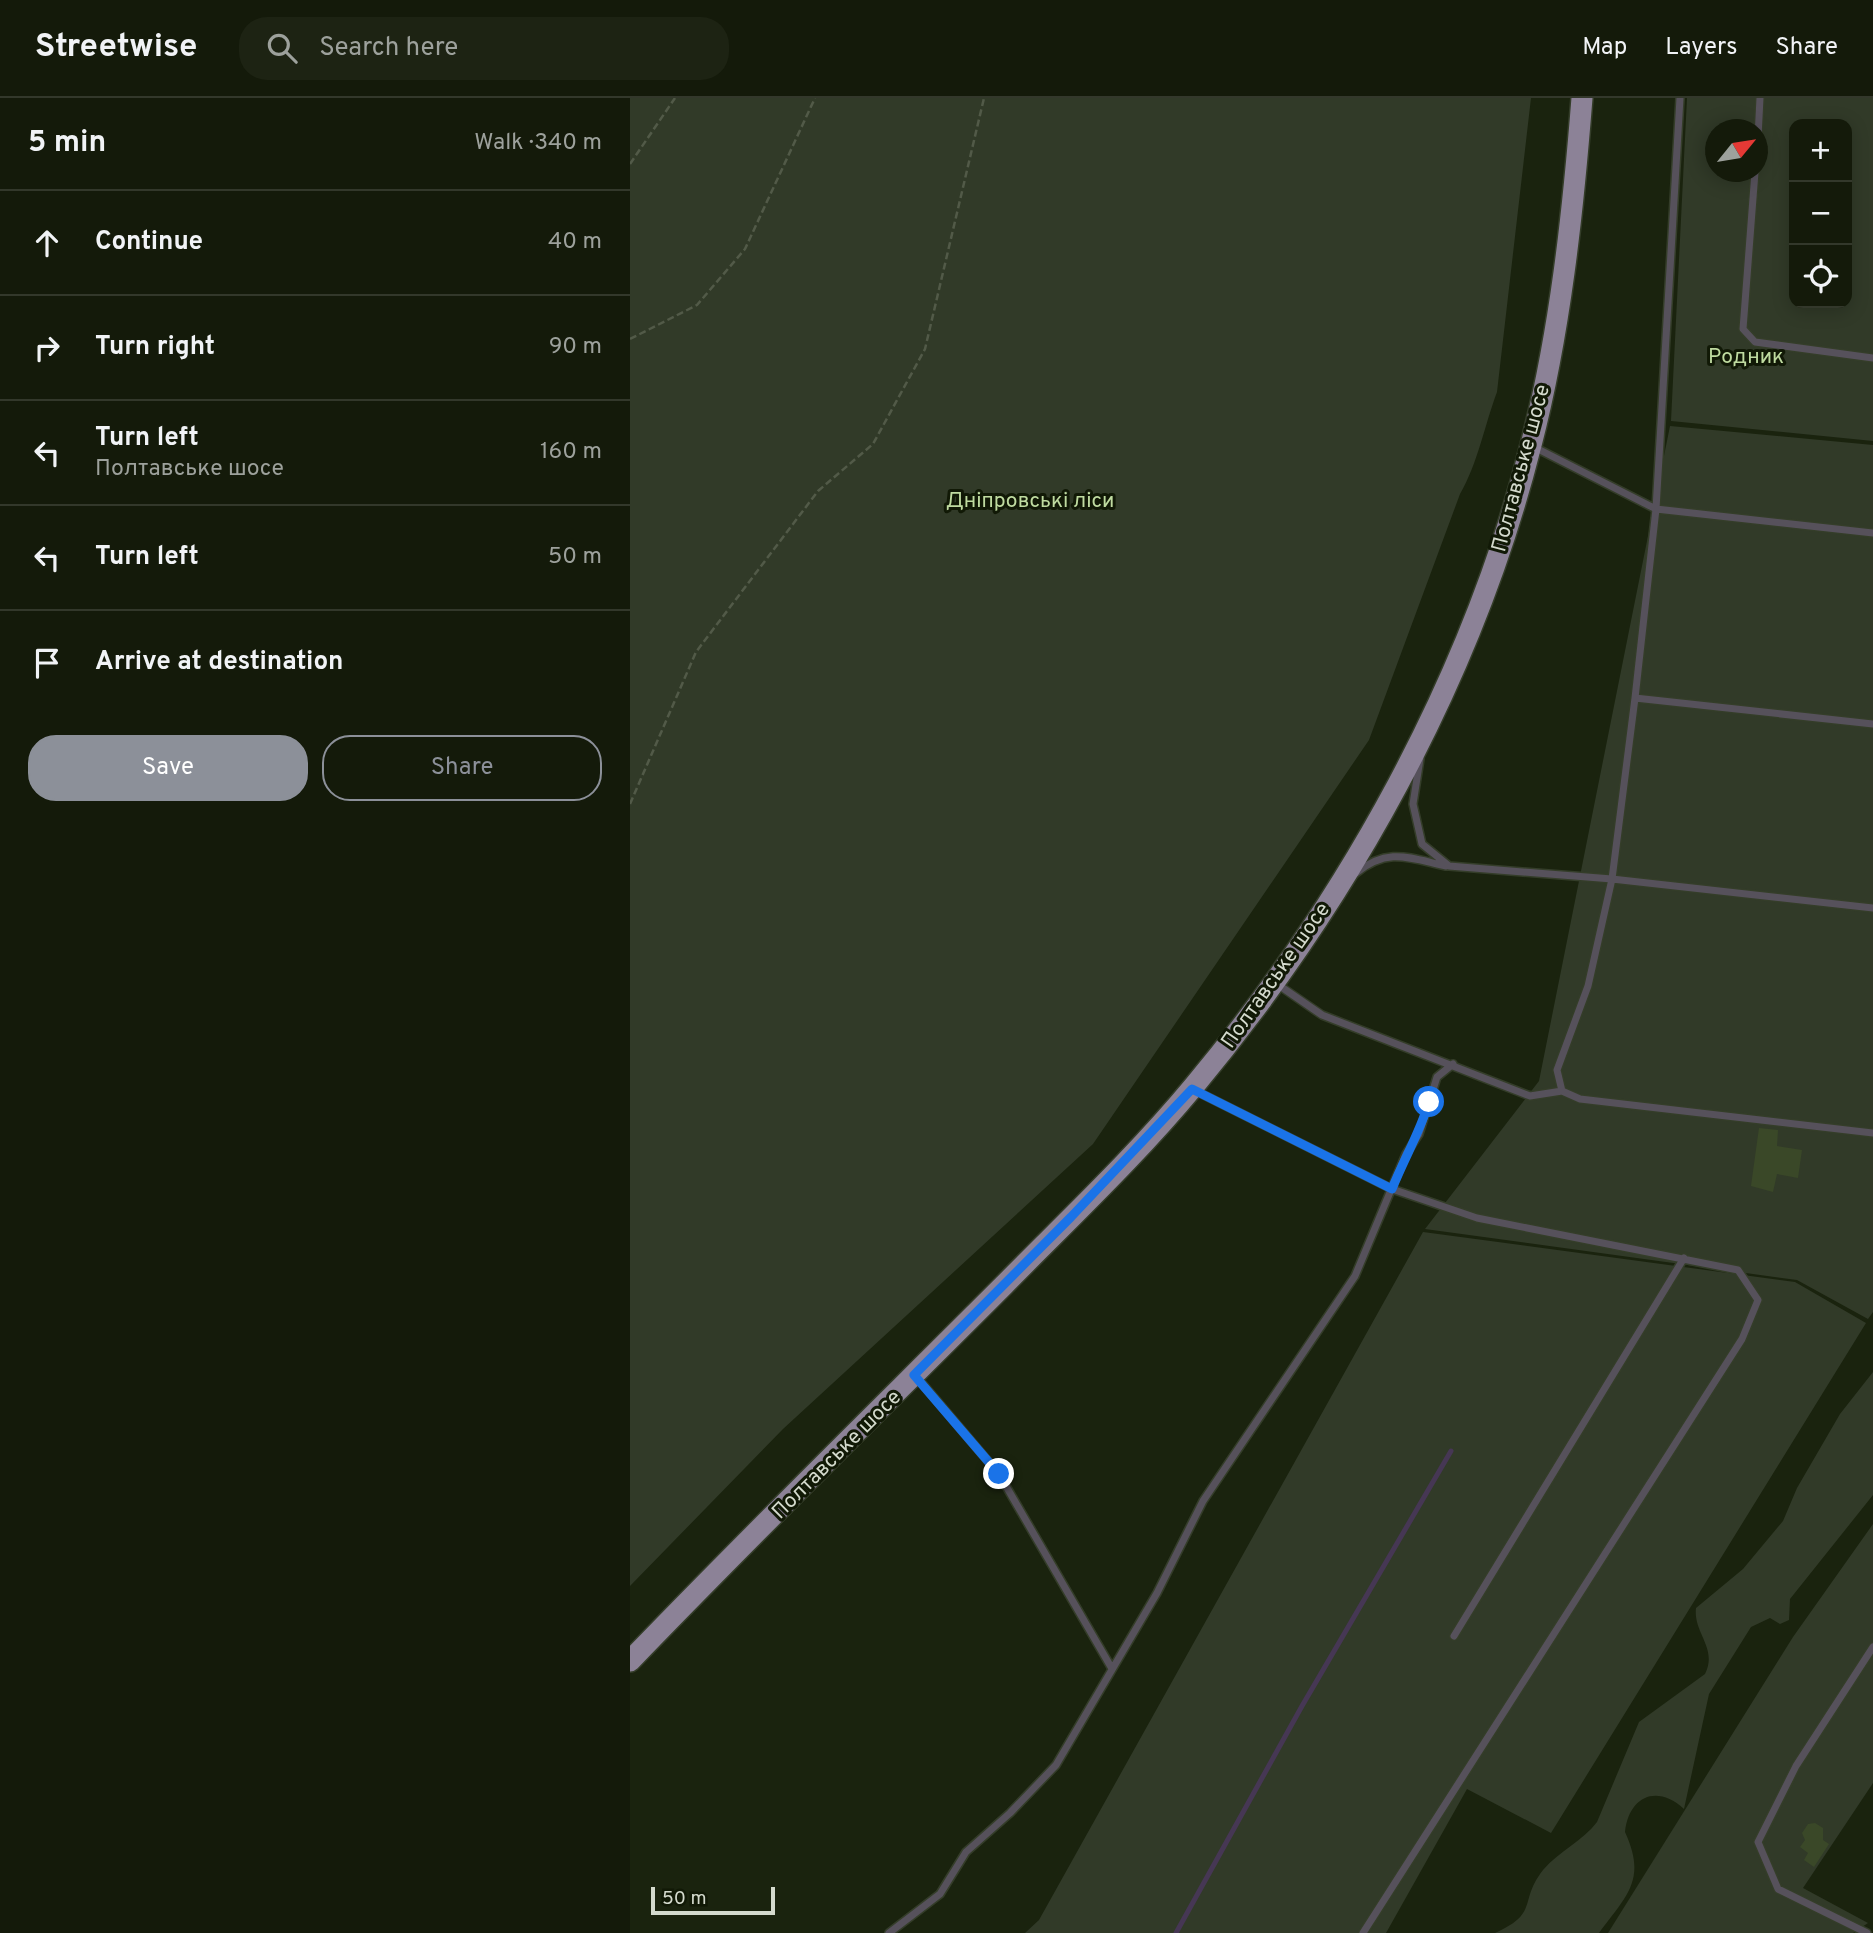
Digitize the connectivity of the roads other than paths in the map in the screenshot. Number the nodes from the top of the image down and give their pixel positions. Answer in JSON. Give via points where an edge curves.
{"nodes":[{"id":1,"x":1582,"y":98,"type":"edge"},
{"id":2,"x":1680,"y":98,"type":"edge"},
{"id":3,"x":1760,"y":98,"type":"edge"},
{"id":4,"x":1759,"y":119,"type":"edge"},
{"id":5,"x":1754,"y":182,"type":"edge"},
{"id":6,"x":1873,"y":358,"type":"edge"},
{"id":7,"x":1531,"y":446,"type":"junction"},
{"id":8,"x":1657,"y":509,"type":"junction"},
{"id":9,"x":1873,"y":533,"type":"edge"},
{"id":10,"x":1635,"y":698,"type":"junction"},
{"id":11,"x":1873,"y":724,"type":"edge"},
{"id":12,"x":1424,"y":730,"type":"junction"},
{"id":13,"x":1449,"y":866,"type":"junction"},
{"id":14,"x":1612,"y":879,"type":"junction"},
{"id":15,"x":1336,"y":889,"type":"junction"},
{"id":16,"x":1873,"y":908,"type":"edge"},
{"id":17,"x":1274,"y":982,"type":"junction"},
{"id":18,"x":1452,"y":1064,"type":"junction"},
{"id":19,"x":1192,"y":1089,"type":"junction"},
{"id":20,"x":1562,"y":1091,"type":"junction"},
{"id":21,"x":1873,"y":1133,"type":"edge"},
{"id":22,"x":1392,"y":1189,"type":"junction"},
{"id":23,"x":1684,"y":1258,"type":"junction"},
{"id":24,"x":914,"y":1375,"type":"junction"},
{"id":25,"x":1454,"y":1636,"type":"dead end"},
{"id":26,"x":1873,"y":1647,"type":"edge"},
{"id":27,"x":630,"y":1661,"type":"edge"},
{"id":28,"x":1111,"y":1667,"type":"junction"},
{"id":29,"x":889,"y":1933,"type":"edge"},
{"id":30,"x":1363,"y":1933,"type":"edge"},
{"id":31,"x":1870,"y":1933,"type":"edge"}],
"edges":[{"from":1,"to":7,"type":"main road","name":"Полтавське шосе","via":[[1565,257]]},
{"from":2,"to":8,"type":"lane"},
{"from":3,"to":4,"type":"lane"},
{"from":5,"to":6,"type":"lane","via":[[1743,329],[1755,342]]},
{"from":7,"to":8,"type":"lane"},
{"from":7,"to":12,"type":"main road","name":"Полтавське шосе","via":[[1473,623]]},
{"from":8,"to":9,"type":"lane"},
{"from":8,"to":10,"type":"lane"},
{"from":10,"to":11,"type":"lane"},
{"from":10,"to":14,"type":"lane"},
{"from":12,"to":13,"type":"lane","via":[[1413,804],[1422,844]]},
{"from":12,"to":15,"type":"main road","name":"Полтавське шосе"},
{"from":13,"to":14,"type":"lane"},
{"from":13,"to":15,"type":"lane","via":[[1396,855],[1372,861]]},
{"from":14,"to":16,"type":"lane"},
{"from":14,"to":20,"type":"lane","via":[[1588,986],[1557,1070]]},
{"from":15,"to":17,"type":"main road","name":"Полтавське шосе"},
{"from":17,"to":18,"type":"lane","via":[[1322,1015]]},
{"from":17,"to":19,"type":"main road","name":"Полтавське шосе"},
{"from":18,"to":20,"type":"lane","via":[[1531,1096]]},
{"from":18,"to":22,"type":"lane","via":[[1437,1077],[1419,1134]]},
{"from":19,"to":22,"type":"lane"},
{"from":19,"to":24,"type":"main road","name":"Полтавське шосе"},
{"from":20,"to":21,"type":"lane","via":[[1580,1099]]},
{"from":22,"to":23,"type":"lane","via":[[1477,1219]]},
{"from":22,"to":28,"type":"lane","via":[[1354,1276],[1203,1501],[1157,1593]]},
{"from":23,"to":25,"type":"lane"},
{"from":23,"to":30,"type":"lane","via":[[1738,1269],[1758,1300],[1742,1339]]},
{"from":24,"to":27,"type":"main road","name":"Полтавське шосе"},
{"from":24,"to":28,"type":"lane","via":[[999,1474]]},
{"from":26,"to":31,"type":"lane","via":[[1796,1766],[1758,1842],[1778,1889]]},
{"from":28,"to":29,"type":"lane","via":[[1056,1765],[966,1852],[940,1894]]}]}
